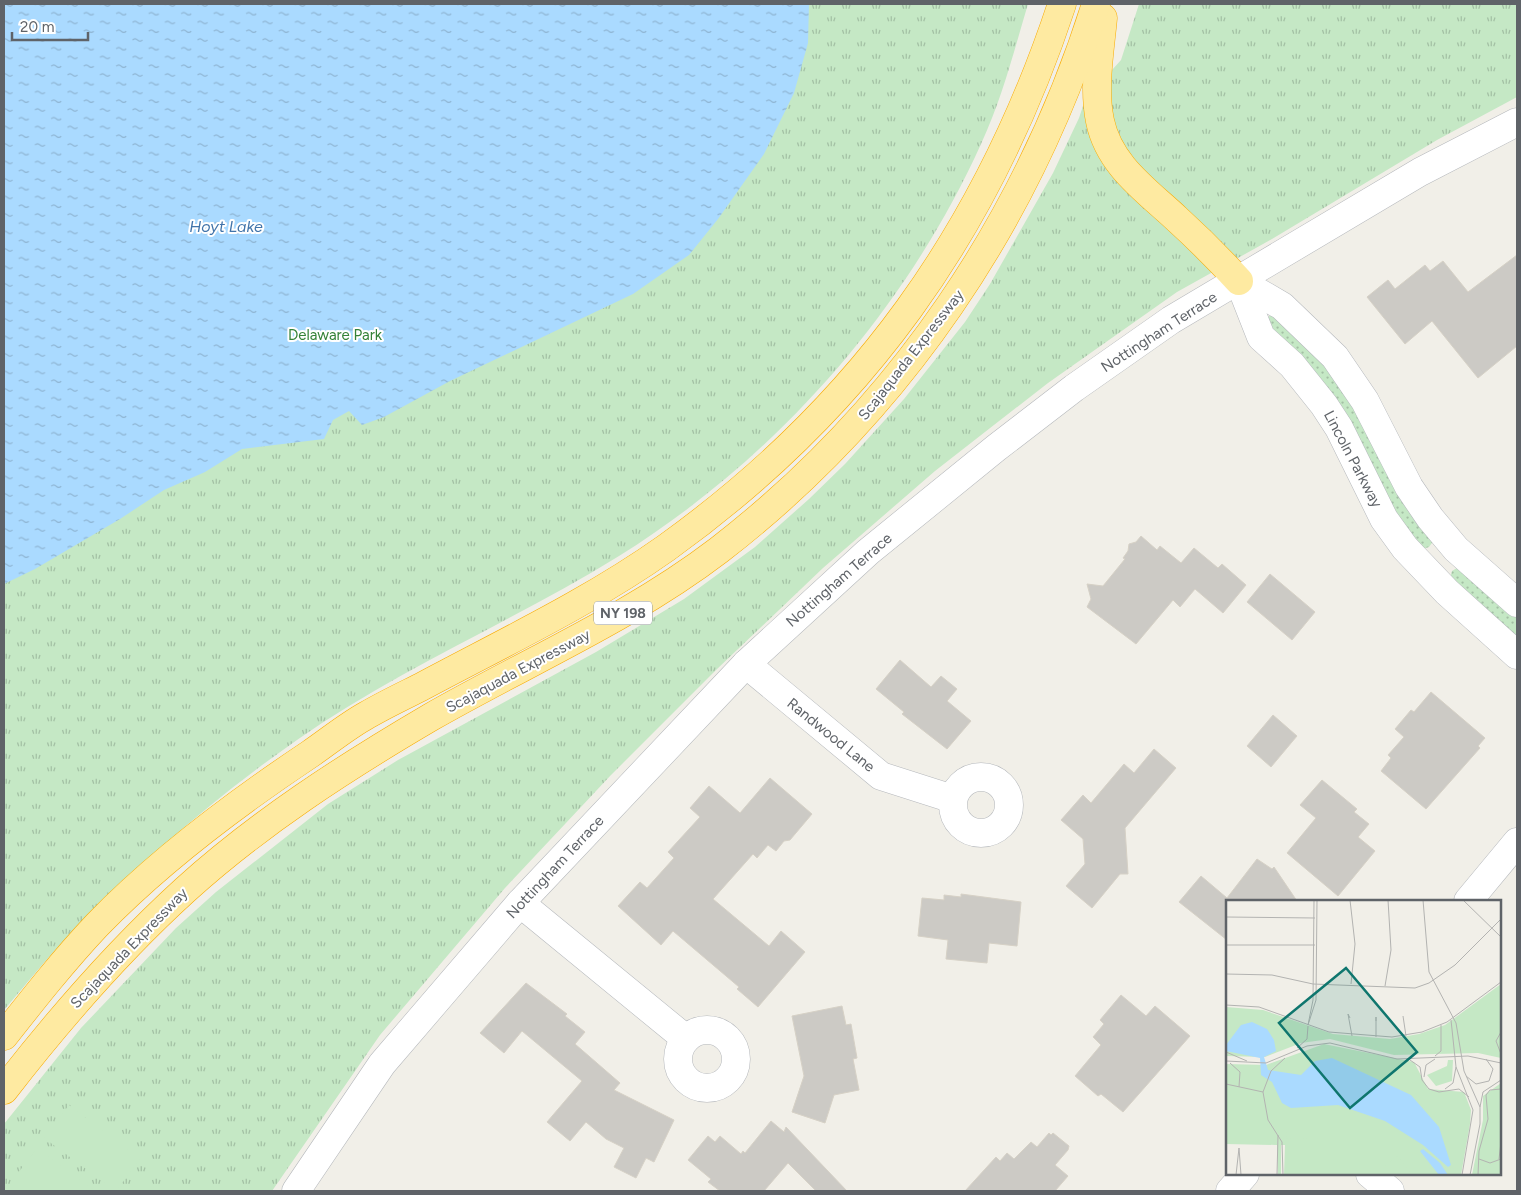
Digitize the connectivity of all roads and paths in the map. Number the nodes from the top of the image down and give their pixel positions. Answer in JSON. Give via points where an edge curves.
{"nodes":[{"id":1,"x":1062,"y":4,"type":"edge"},
{"id":2,"x":1096,"y":4,"type":"edge"},
{"id":3,"x":1104,"y":4,"type":"edge"},
{"id":4,"x":1517,"y":122,"type":"edge"},
{"id":5,"x":1239,"y":281,"type":"junction"},
{"id":6,"x":1456,"y":549,"type":"junction"},
{"id":7,"x":1426,"y":571,"type":"junction"},
{"id":8,"x":1517,"y":603,"type":"edge"},
{"id":9,"x":1517,"y":655,"type":"edge"},
{"id":10,"x":746,"y":664,"type":"junction"},
{"id":11,"x":953,"y":799,"type":"dead end"},
{"id":12,"x":1517,"y":842,"type":"edge"},
{"id":13,"x":1469,"y":900,"type":"edge"},
{"id":14,"x":520,"y":903,"type":"junction"},
{"id":15,"x":9,"y":1026,"type":"edge"},
{"id":16,"x":686,"y":1039,"type":"dead end"},
{"id":17,"x":4,"y":1090,"type":"edge"},
{"id":18,"x":1244,"y":1175,"type":"edge"},
{"id":19,"x":1371,"y":1175,"type":"edge"},
{"id":20,"x":296,"y":1191,"type":"edge"},
{"id":21,"x":1230,"y":1191,"type":"edge"},
{"id":22,"x":1390,"y":1191,"type":"edge"}],
"edges":[{"from":1,"to":15,"type":"highway","name":"Scajaquada Expressway","number":"NY 198","via":[[1032,91],[1013,133],[947,254],[871,357],[803,433],[734,495],[663,550],[584,599],[366,715],[267,782],[212,825],[99,924]]},
{"from":2,"to":17,"type":"highway","name":"Scajaquada Expressway","number":"NY 198","via":[[1058,112],[995,237],[965,286],[916,354],[822,459],[753,522],[678,579],[598,628],[433,716],[279,814],[186,889],[124,949],[54,1026]]},
{"from":3,"to":5,"type":"highway","via":[[1098,78],[1100,121],[1110,149],[1137,183]]},
{"from":4,"to":5,"type":"street","name":"Nottingham Terrace","via":[[1420,172]]},
{"from":5,"to":6,"type":"street","via":[[1282,306],[1335,357],[1365,401],[1409,487]]},
{"from":5,"to":7,"type":"street","name":"Lincoln Parkway","via":[[1261,337],[1297,370],[1324,405],[1384,518]]},
{"from":5,"to":10,"type":"street","name":"Nottingham Terrace","via":[[1149,335],[996,448],[868,552]]},
{"from":6,"to":7,"type":"street"},
{"from":6,"to":8,"type":"street"},
{"from":7,"to":9,"type":"street","name":"Lincoln Parkway"},
{"from":10,"to":11,"type":"street","name":"Randwood Lane","via":[[881,776]]},
{"from":10,"to":14,"type":"street","name":"Nottingham Terrace"},
{"from":12,"to":13,"type":"street"},
{"from":14,"to":16,"type":"street"},
{"from":14,"to":20,"type":"street","name":"Nottingham Terrace","via":[[382,1064]]},
{"from":18,"to":21,"type":"street"},
{"from":19,"to":22,"type":"street"}]}
